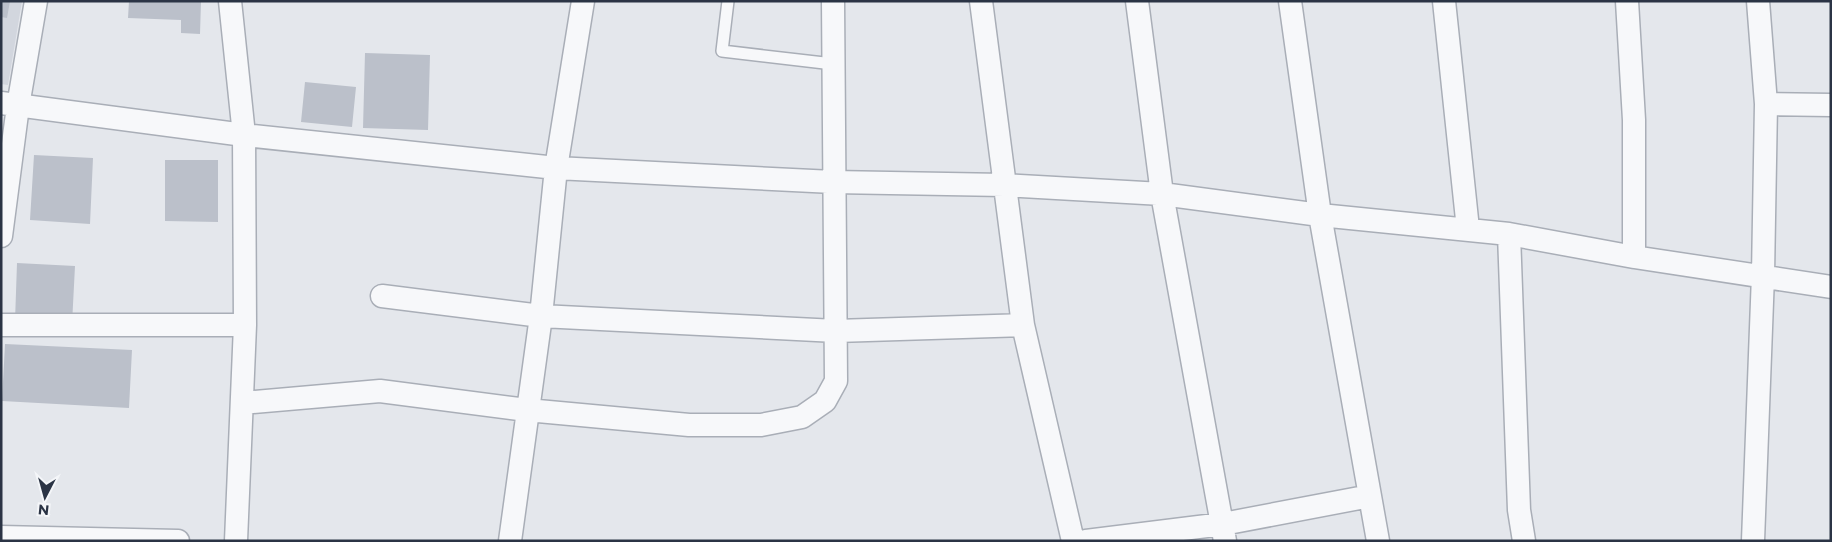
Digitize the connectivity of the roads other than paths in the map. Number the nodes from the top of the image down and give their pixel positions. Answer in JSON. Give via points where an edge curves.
{"nodes":[{"id":1,"x":36,"y":1,"type":"edge"},
{"id":2,"x":230,"y":1,"type":"edge"},
{"id":3,"x":583,"y":1,"type":"edge"},
{"id":4,"x":728,"y":1,"type":"edge"},
{"id":5,"x":833,"y":1,"type":"edge"},
{"id":6,"x":980,"y":1,"type":"edge"},
{"id":7,"x":1137,"y":1,"type":"edge"},
{"id":8,"x":1290,"y":1,"type":"edge"},
{"id":9,"x":1444,"y":1,"type":"edge"},
{"id":10,"x":1627,"y":1,"type":"edge"},
{"id":11,"x":1758,"y":1,"type":"edge"},
{"id":12,"x":833,"y":64,"type":"junction"},
{"id":13,"x":1766,"y":104,"type":"junction"},
{"id":14,"x":10,"y":105,"type":"edge"},
{"id":15,"x":1831,"y":105,"type":"edge"},
{"id":16,"x":244,"y":135,"type":"junction"},
{"id":17,"x":556,"y":168,"type":"junction"},
{"id":18,"x":833,"y":182,"type":"junction"},
{"id":19,"x":1004,"y":185,"type":"junction"},
{"id":20,"x":1162,"y":194,"type":"junction"},
{"id":21,"x":1320,"y":215,"type":"junction"},
{"id":22,"x":1468,"y":229,"type":"junction"},
{"id":23,"x":1509,"y":234,"type":"junction"},
{"id":24,"x":1,"y":236,"type":"edge"},
{"id":25,"x":1634,"y":257,"type":"junction"},
{"id":26,"x":1763,"y":275,"type":"junction"},
{"id":27,"x":1831,"y":287,"type":"edge"},
{"id":28,"x":382,"y":296,"type":"dead end"},
{"id":29,"x":541,"y":316,"type":"junction"},
{"id":30,"x":1,"y":325,"type":"edge"},
{"id":31,"x":245,"y":325,"type":"junction"},
{"id":32,"x":1023,"y":325,"type":"junction"},
{"id":33,"x":836,"y":331,"type":"junction"},
{"id":34,"x":242,"y":403,"type":"junction"},
{"id":35,"x":527,"y":410,"type":"junction"},
{"id":36,"x":1370,"y":496,"type":"junction"},
{"id":37,"x":1224,"y":532,"type":"edge"},
{"id":38,"x":1,"y":537,"type":"edge"},
{"id":39,"x":178,"y":541,"type":"edge"},
{"id":40,"x":236,"y":541,"type":"edge"},
{"id":41,"x":510,"y":541,"type":"edge"},
{"id":42,"x":1073,"y":541,"type":"edge"},
{"id":43,"x":1086,"y":541,"type":"edge"},
{"id":44,"x":1378,"y":541,"type":"edge"},
{"id":45,"x":1524,"y":541,"type":"edge"},
{"id":46,"x":1753,"y":541,"type":"edge"}],
"edges":[{"from":1,"to":14,"type":"street"},
{"from":2,"to":16,"type":"street"},
{"from":3,"to":17,"type":"street"},
{"from":4,"to":12,"type":"lane","via":[[722,51]]},
{"from":5,"to":12,"type":"street"},
{"from":6,"to":19,"type":"street"},
{"from":7,"to":20,"type":"street"},
{"from":8,"to":21,"type":"street"},
{"from":9,"to":22,"type":"street"},
{"from":10,"to":25,"type":"street","via":[[1634,120]]},
{"from":11,"to":13,"type":"street"},
{"from":12,"to":18,"type":"street"},
{"from":13,"to":15,"type":"street"},
{"from":13,"to":26,"type":"street"},
{"from":14,"to":16,"type":"street"},
{"from":14,"to":24,"type":"street"},
{"from":16,"to":17,"type":"street"},
{"from":16,"to":31,"type":"street"},
{"from":17,"to":18,"type":"street"},
{"from":17,"to":29,"type":"street"},
{"from":18,"to":19,"type":"street"},
{"from":18,"to":33,"type":"street"},
{"from":19,"to":20,"type":"street"},
{"from":19,"to":32,"type":"street"},
{"from":20,"to":21,"type":"street"},
{"from":20,"to":37,"type":"street"},
{"from":21,"to":22,"type":"street"},
{"from":21,"to":36,"type":"street"},
{"from":22,"to":23,"type":"street"},
{"from":23,"to":25,"type":"street"},
{"from":23,"to":45,"type":"street","via":[[1519,510]]},
{"from":25,"to":26,"type":"street"},
{"from":26,"to":27,"type":"street"},
{"from":26,"to":46,"type":"street"},
{"from":28,"to":29,"type":"street"},
{"from":29,"to":33,"type":"street"},
{"from":29,"to":35,"type":"street"},
{"from":30,"to":31,"type":"street"},
{"from":31,"to":34,"type":"street"},
{"from":32,"to":33,"type":"street"},
{"from":32,"to":42,"type":"street"},
{"from":33,"to":35,"type":"street","via":[[836,381],[825,401],[802,417],[761,425],[689,425]]},
{"from":34,"to":35,"type":"street","via":[[380,392]]},
{"from":34,"to":40,"type":"street"},
{"from":35,"to":41,"type":"street"},
{"from":36,"to":37,"type":"street"},
{"from":36,"to":44,"type":"street"},
{"from":37,"to":43,"type":"street"},
{"from":38,"to":39,"type":"street"}]}
